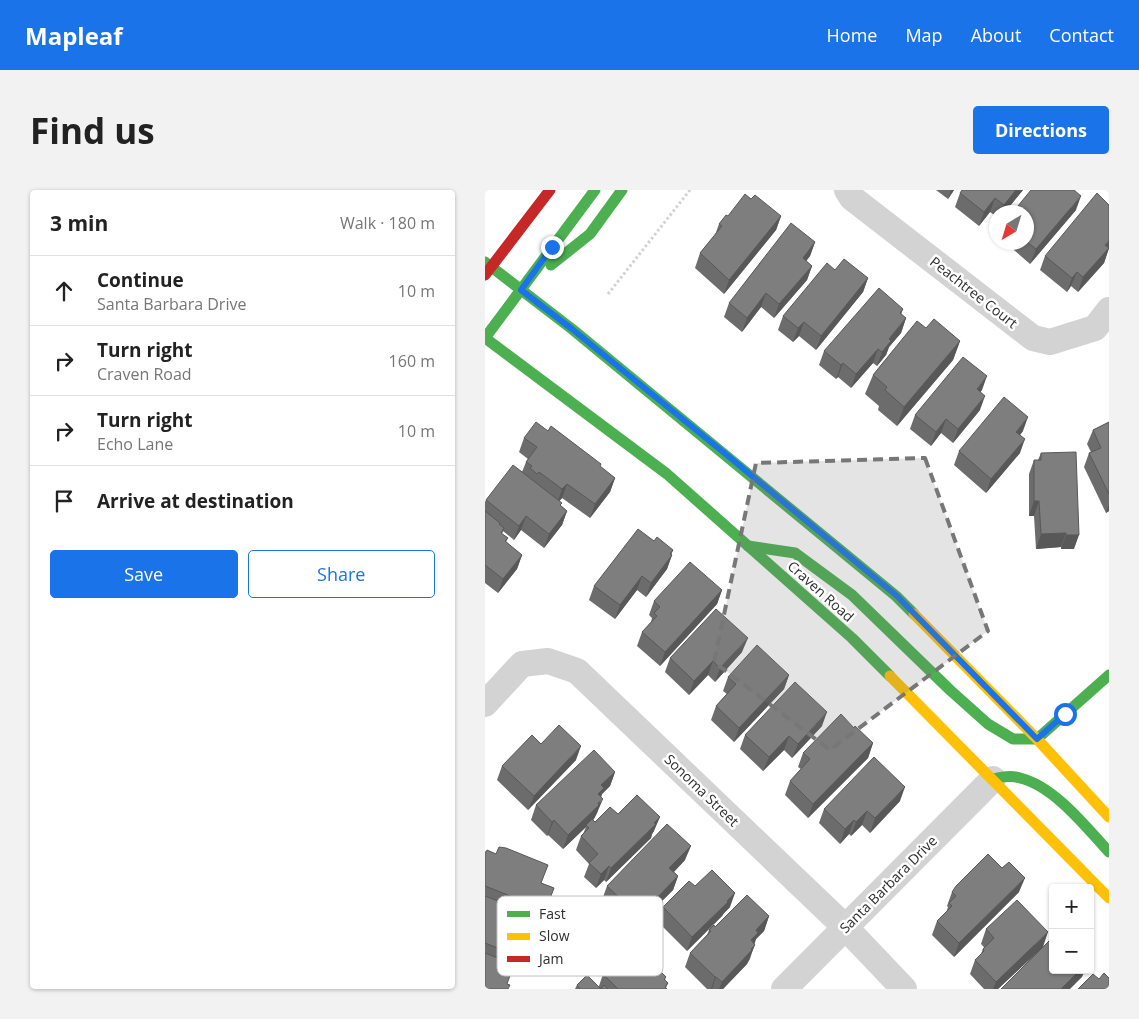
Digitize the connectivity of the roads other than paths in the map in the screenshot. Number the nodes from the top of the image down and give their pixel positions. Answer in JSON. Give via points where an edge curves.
{"nodes":[{"id":1,"x":550,"y":190,"type":"edge"},
{"id":2,"x":595,"y":190,"type":"edge"},
{"id":3,"x":622,"y":190,"type":"edge"},
{"id":4,"x":847,"y":190,"type":"edge"},
{"id":5,"x":487,"y":268,"type":"edge"},
{"id":6,"x":521,"y":290,"type":"junction"},
{"id":7,"x":1109,"y":310,"type":"edge"},
{"id":8,"x":485,"y":338,"type":"edge"},
{"id":9,"x":748,"y":546,"type":"junction"},
{"id":10,"x":1109,"y":675,"type":"edge"},
{"id":11,"x":485,"y":704,"type":"edge"},
{"id":12,"x":1037,"y":739,"type":"junction"},
{"id":13,"x":993,"y":779,"type":"junction"},
{"id":14,"x":1109,"y":817,"type":"edge"},
{"id":15,"x":1109,"y":852,"type":"edge"},
{"id":16,"x":1109,"y":898,"type":"edge"},
{"id":17,"x":845,"y":927,"type":"junction"},
{"id":18,"x":784,"y":989,"type":"edge"},
{"id":19,"x":904,"y":989,"type":"edge"}],
"edges":[{"from":1,"to":5,"type":"main road"},
{"from":2,"to":6,"type":"main road"},
{"from":3,"to":6,"type":"main road","via":[[590,234]]},
{"from":4,"to":7,"type":"street","name":"Peachtree Court","via":[[852,198],[1033,338],[1050,342],[1095,328]]},
{"from":5,"to":6,"type":"main road"},
{"from":6,"to":8,"type":"main road"},
{"from":6,"to":12,"type":"main road","via":[[897,596]]},
{"from":8,"to":9,"type":"main road","name":"Craven Road","via":[[667,474]]},
{"from":9,"to":12,"type":"main road","via":[[795,553],[852,595],[988,724],[1013,739]]},
{"from":9,"to":13,"type":"main road","name":"Craven Road","via":[[852,638]]},
{"from":10,"to":12,"type":"main road"},
{"from":11,"to":17,"type":"street","name":"Sonoma Street","via":[[522,664],[548,661],[577,671]]},
{"from":12,"to":14,"type":"main road"},
{"from":13,"to":15,"type":"main road","via":[[1008,776],[1043,788]]},
{"from":13,"to":16,"type":"main road","name":"Craven Road"},
{"from":13,"to":17,"type":"street","name":"Santa Barbara Drive"},
{"from":17,"to":18,"type":"street","name":"Santa Barbara Drive"},
{"from":17,"to":19,"type":"street","name":"Sonoma Street"}]}
